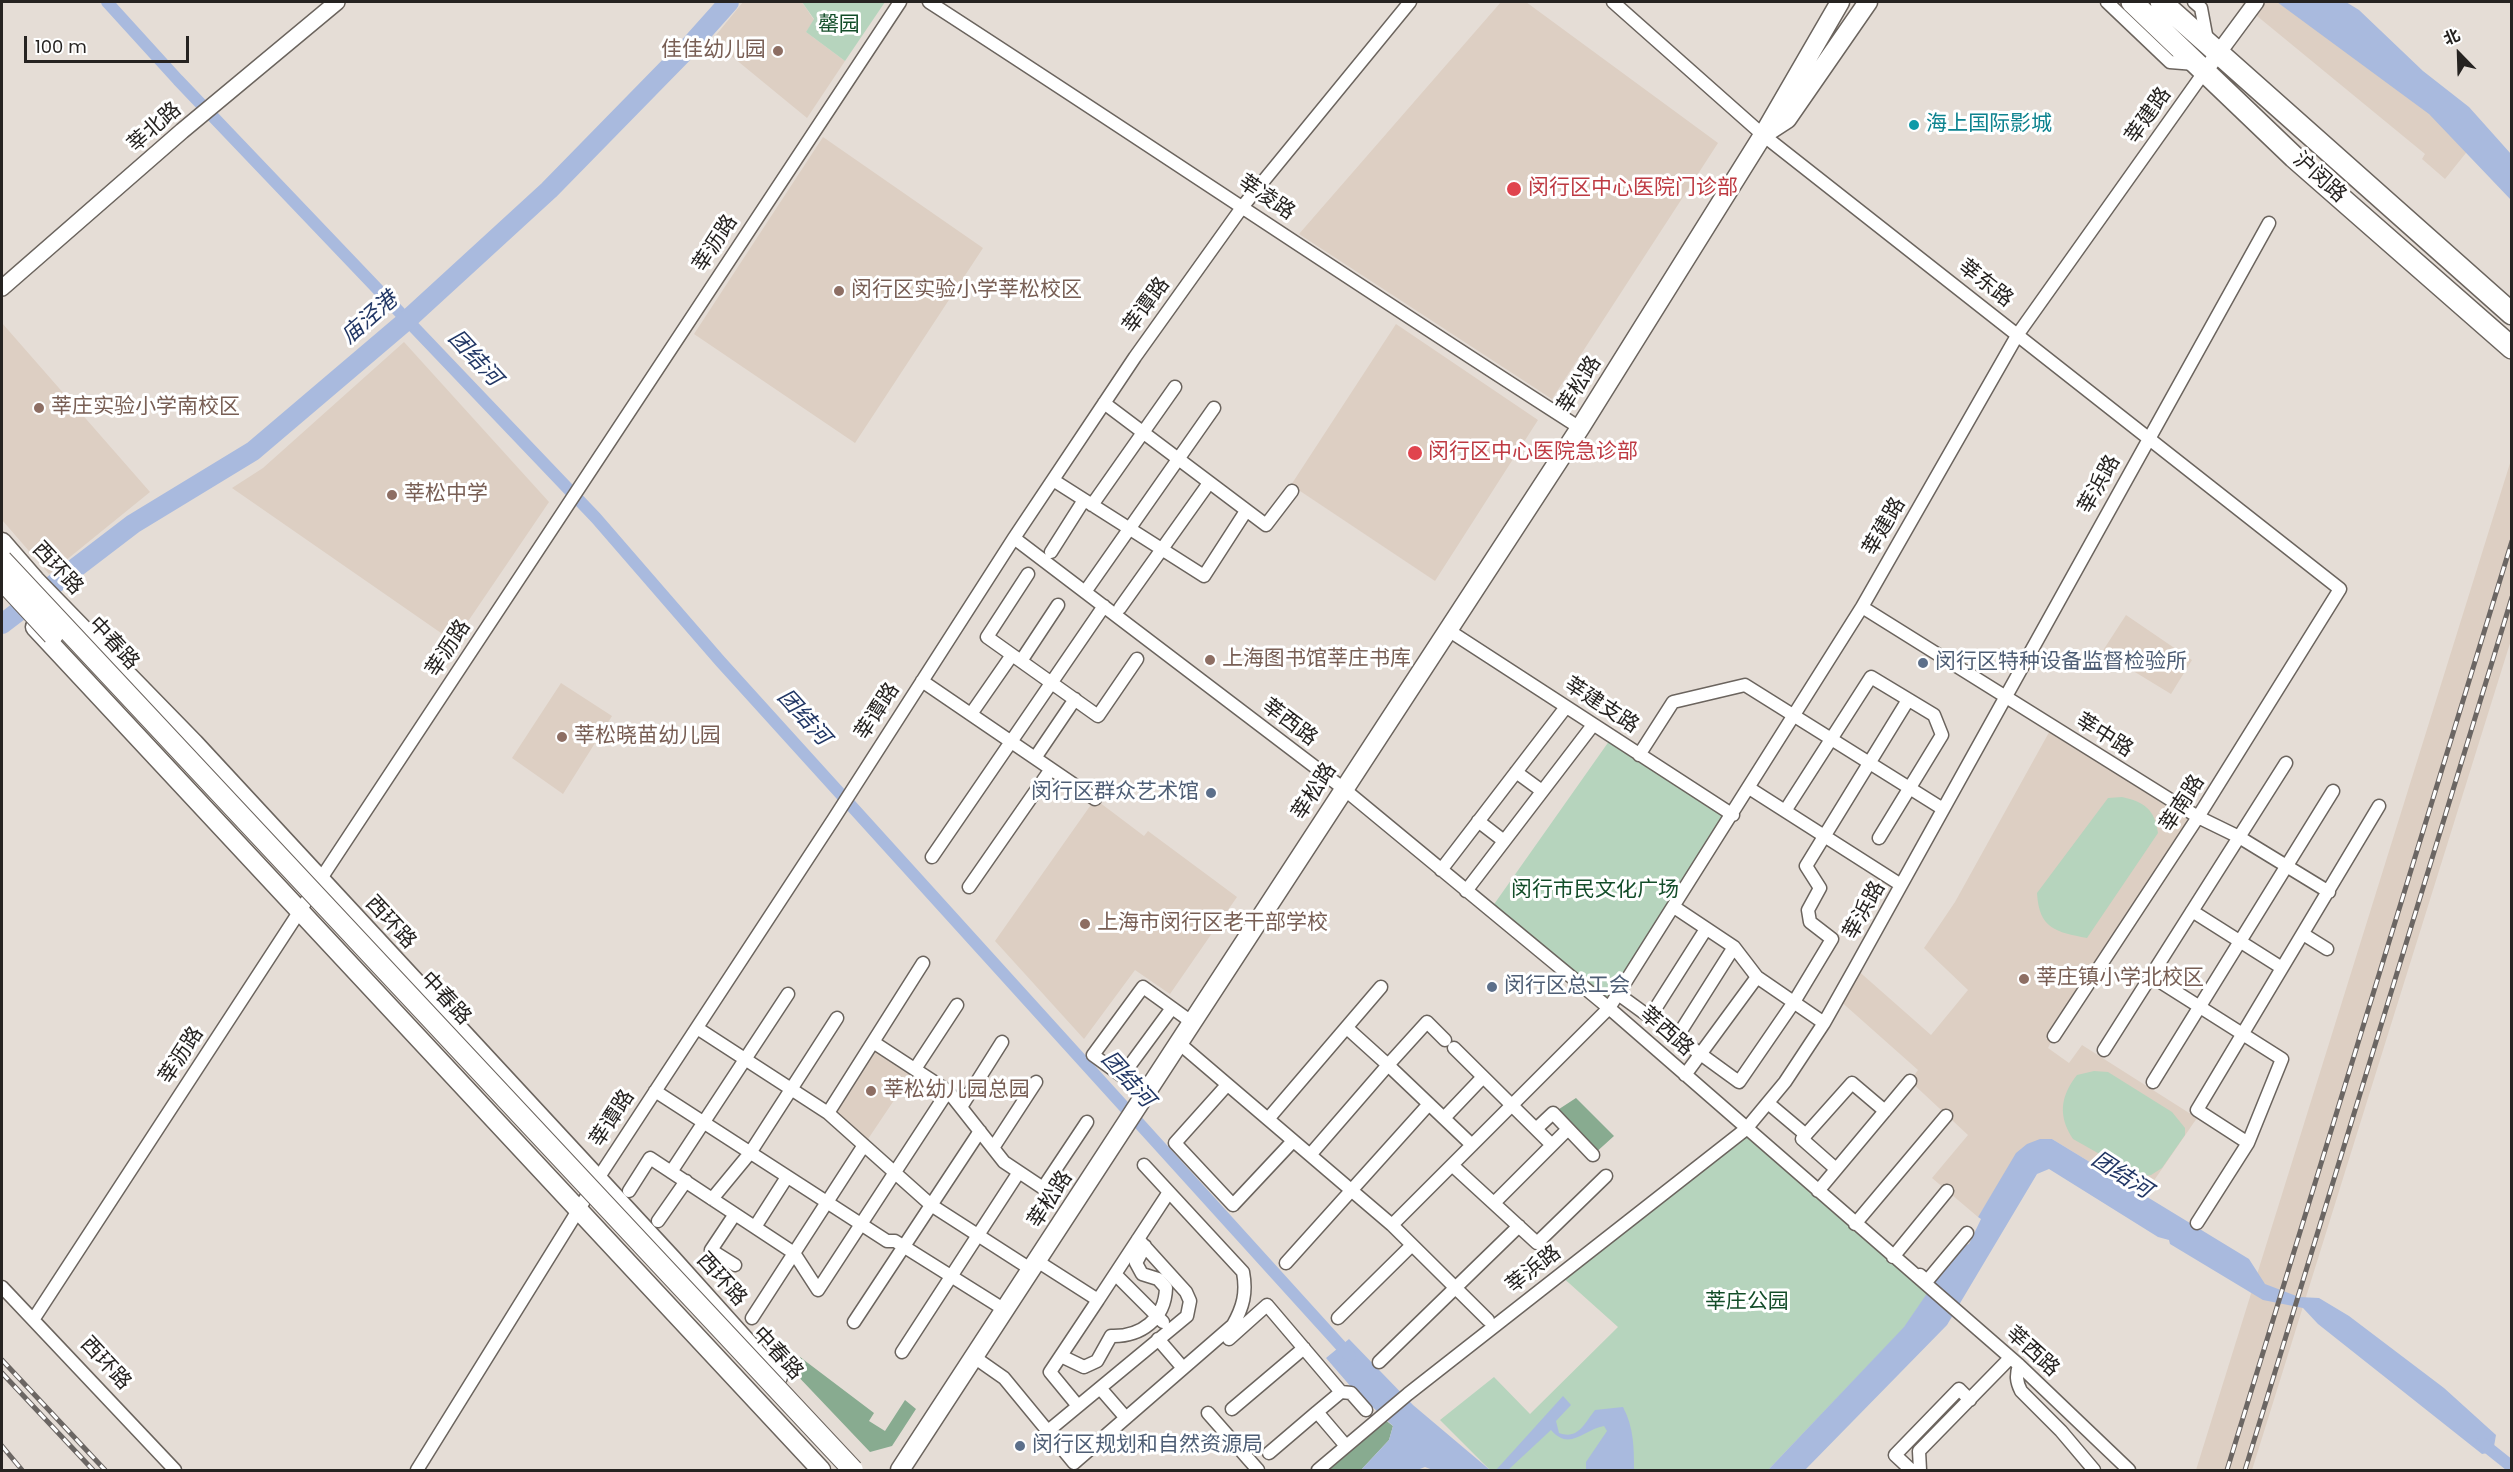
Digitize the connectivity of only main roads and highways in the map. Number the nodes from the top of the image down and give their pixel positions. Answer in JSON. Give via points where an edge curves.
{"nodes":[{"id":1,"x":1840,"y":2,"type":"edge"},
{"id":2,"x":1868,"y":2,"type":"edge"},
{"id":3,"x":2132,"y":2,"type":"edge"},
{"id":4,"x":2161,"y":2,"type":"edge"},
{"id":5,"x":1763,"y":135,"type":"junction"},
{"id":6,"x":2511,"y":314,"type":"edge"},
{"id":7,"x":2511,"y":348,"type":"edge"},
{"id":8,"x":2,"y":542,"type":"edge"},
{"id":9,"x":2,"y":560,"type":"edge"},
{"id":10,"x":2,"y":580,"type":"edge"},
{"id":11,"x":2,"y":591,"type":"edge"},
{"id":12,"x":821,"y":1470,"type":"edge"},
{"id":13,"x":836,"y":1470,"type":"edge"},
{"id":14,"x":853,"y":1470,"type":"edge"},
{"id":15,"x":865,"y":1470,"type":"edge"},
{"id":16,"x":900,"y":1470,"type":"edge"}],
"edges":[{"from":1,"to":5,"type":"main road","name":"莘松路"},
{"from":2,"to":5,"type":"main road","name":"莘松路","via":[[1787,119]]},
{"from":3,"to":7,"type":"highway","name":"沪闵路","via":[[2294,157]]},
{"from":4,"to":6,"type":"highway","name":"沪闵路"},
{"from":5,"to":16,"type":"main road","name":"莘松路","via":[[1580,428]]},
{"from":8,"to":15,"type":"main road","name":"西环路","via":[[194,743]]},
{"from":9,"to":14,"type":"main road","name":"中春路","bridge":true},
{"from":10,"to":13,"type":"main road","name":"中春路","bridge":true},
{"from":11,"to":12,"type":"main road"}]}
